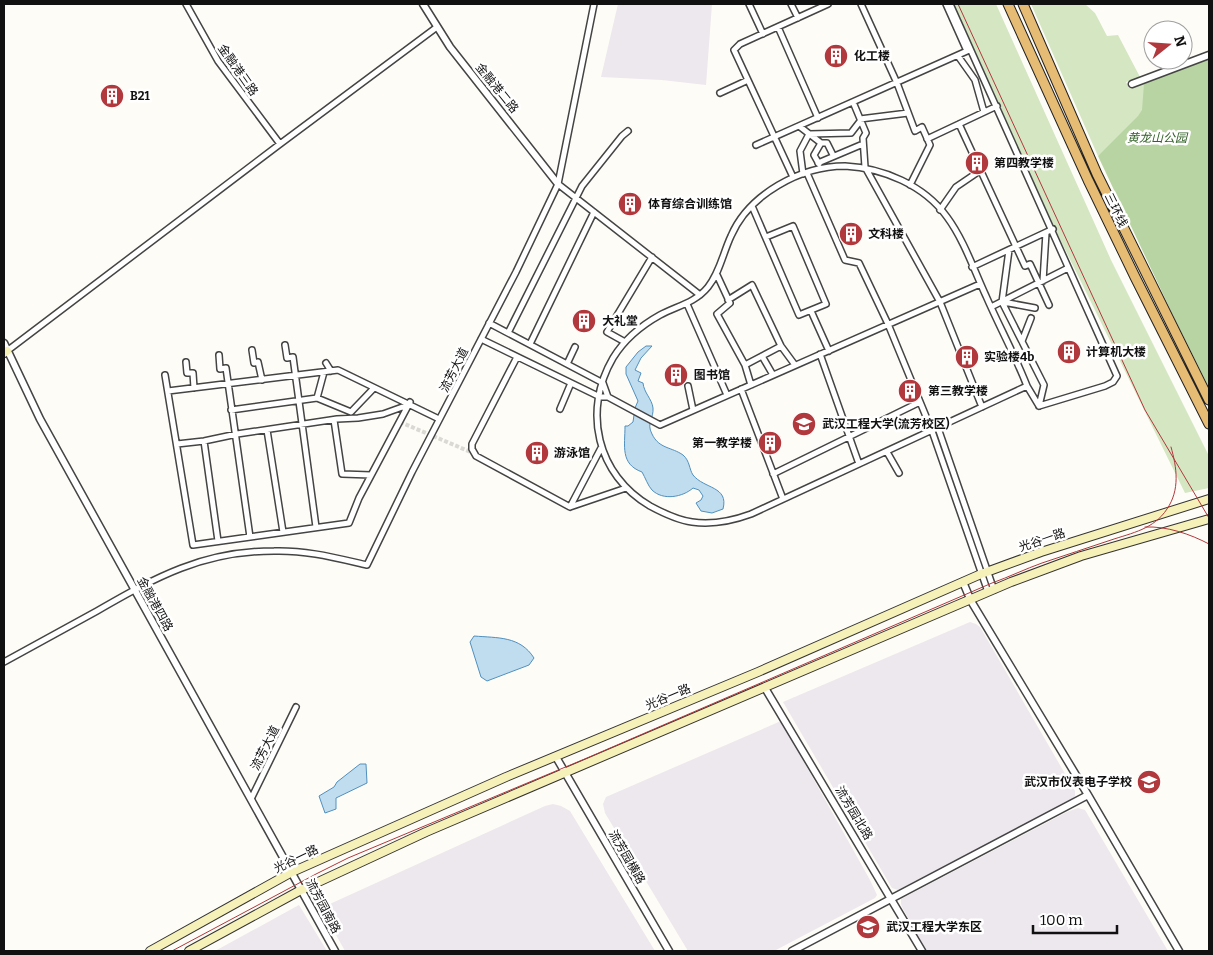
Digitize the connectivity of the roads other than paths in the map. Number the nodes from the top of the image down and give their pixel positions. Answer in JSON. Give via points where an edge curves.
{"nodes":[{"id":1,"x":186,"y":4,"type":"edge"},
{"id":2,"x":423,"y":4,"type":"edge"},
{"id":3,"x":594,"y":4,"type":"edge"},
{"id":4,"x":749,"y":4,"type":"edge"},
{"id":5,"x":791,"y":4,"type":"edge"},
{"id":6,"x":828,"y":4,"type":"edge"},
{"id":7,"x":861,"y":4,"type":"edge"},
{"id":8,"x":946,"y":4,"type":"edge"},
{"id":9,"x":950,"y":4,"type":"edge"},
{"id":10,"x":1008,"y":4,"type":"edge"},
{"id":11,"x":1023,"y":4,"type":"edge"},
{"id":12,"x":798,"y":18,"type":"junction"},
{"id":13,"x":438,"y":27,"type":"junction"},
{"id":14,"x":778,"y":27,"type":"junction"},
{"id":15,"x":763,"y":34,"type":"junction"},
{"id":16,"x":1209,"y":55,"type":"edge"},
{"id":17,"x":958,"y":56,"type":"junction"},
{"id":18,"x":983,"y":76,"type":"junction"},
{"id":19,"x":976,"y":80,"type":"junction"},
{"id":20,"x":746,"y":81,"type":"junction"},
{"id":21,"x":897,"y":83,"type":"junction"},
{"id":22,"x":1132,"y":84,"type":"dead end"},
{"id":23,"x":720,"y":93,"type":"dead end"},
{"id":24,"x":853,"y":102,"type":"junction"},
{"id":25,"x":996,"y":106,"type":"junction"},
{"id":26,"x":984,"y":112,"type":"junction"},
{"id":27,"x":908,"y":114,"type":"junction"},
{"id":28,"x":818,"y":118,"type":"junction"},
{"id":29,"x":860,"y":120,"type":"junction"},
{"id":30,"x":959,"y":124,"type":"junction"},
{"id":31,"x":799,"y":126,"type":"junction"},
{"id":32,"x":628,"y":131,"type":"dead end"},
{"id":33,"x":809,"y":134,"type":"junction"},
{"id":34,"x":774,"y":138,"type":"junction"},
{"id":35,"x":928,"y":139,"type":"junction"},
{"id":36,"x":821,"y":143,"type":"junction"},
{"id":37,"x":280,"y":144,"type":"junction"},
{"id":38,"x":864,"y":144,"type":"junction"},
{"id":39,"x":756,"y":145,"type":"dead end"},
{"id":40,"x":833,"y":155,"type":"junction"},
{"id":41,"x":818,"y":163,"type":"junction"},
{"id":42,"x":865,"y":167,"type":"junction"},
{"id":43,"x":820,"y":170,"type":"junction"},
{"id":44,"x":981,"y":170,"type":"junction"},
{"id":45,"x":805,"y":174,"type":"junction"},
{"id":46,"x":793,"y":177,"type":"junction"},
{"id":47,"x":558,"y":184,"type":"junction"},
{"id":48,"x":910,"y":185,"type":"junction"},
{"id":49,"x":576,"y":198,"type":"junction"},
{"id":50,"x":752,"y":206,"type":"junction"},
{"id":51,"x":940,"y":210,"type":"junction"},
{"id":52,"x":594,"y":212,"type":"junction"},
{"id":53,"x":1053,"y":230,"type":"junction"},
{"id":54,"x":1046,"y":233,"type":"junction"},
{"id":55,"x":766,"y":237,"type":"junction"},
{"id":56,"x":1017,"y":246,"type":"junction"},
{"id":57,"x":1008,"y":250,"type":"junction"},
{"id":58,"x":652,"y":257,"type":"junction"},
{"id":59,"x":972,"y":267,"type":"junction"},
{"id":60,"x":1068,"y":268,"type":"junction"},
{"id":61,"x":716,"y":275,"type":"junction"},
{"id":62,"x":1041,"y":282,"type":"junction"},
{"id":63,"x":980,"y":284,"type":"junction"},
{"id":64,"x":700,"y":296,"type":"junction"},
{"id":65,"x":728,"y":300,"type":"junction"},
{"id":66,"x":940,"y":302,"type":"junction"},
{"id":67,"x":1002,"y":302,"type":"junction"},
{"id":68,"x":687,"y":304,"type":"junction"},
{"id":69,"x":1049,"y":305,"type":"dead end"},
{"id":70,"x":991,"y":307,"type":"junction"},
{"id":71,"x":1035,"y":308,"type":"dead end"},
{"id":72,"x":811,"y":310,"type":"junction"},
{"id":73,"x":1031,"y":318,"type":"dead end"},
{"id":74,"x":489,"y":323,"type":"junction"},
{"id":75,"x":888,"y":324,"type":"junction"},
{"id":76,"x":508,"y":333,"type":"junction"},
{"id":77,"x":481,"y":340,"type":"junction"},
{"id":78,"x":1022,"y":340,"type":"junction"},
{"id":79,"x":625,"y":342,"type":"junction"},
{"id":80,"x":4,"y":344,"type":"edge"},
{"id":81,"x":530,"y":344,"type":"junction"},
{"id":82,"x":285,"y":345,"type":"dead end"},
{"id":83,"x":781,"y":346,"type":"junction"},
{"id":84,"x":575,"y":347,"type":"dead end"},
{"id":85,"x":252,"y":350,"type":"dead end"},
{"id":86,"x":829,"y":351,"type":"junction"},
{"id":87,"x":6,"y":352,"type":"edge"},
{"id":88,"x":820,"y":354,"type":"junction"},
{"id":89,"x":219,"y":355,"type":"dead end"},
{"id":90,"x":762,"y":356,"type":"junction"},
{"id":91,"x":517,"y":357,"type":"junction"},
{"id":92,"x":186,"y":362,"type":"dead end"},
{"id":93,"x":326,"y":363,"type":"dead end"},
{"id":94,"x":567,"y":364,"type":"junction"},
{"id":95,"x":745,"y":366,"type":"junction"},
{"id":96,"x":795,"y":366,"type":"junction"},
{"id":97,"x":330,"y":371,"type":"junction"},
{"id":98,"x":324,"y":372,"type":"junction"},
{"id":99,"x":166,"y":374,"type":"dead end"},
{"id":100,"x":773,"y":375,"type":"junction"},
{"id":101,"x":296,"y":376,"type":"junction"},
{"id":102,"x":262,"y":380,"type":"junction"},
{"id":103,"x":571,"y":383,"type":"junction"},
{"id":104,"x":603,"y":383,"type":"junction"},
{"id":105,"x":228,"y":384,"type":"junction"},
{"id":106,"x":751,"y":385,"type":"junction"},
{"id":107,"x":688,"y":386,"type":"dead end"},
{"id":108,"x":1027,"y":386,"type":"junction"},
{"id":109,"x":194,"y":388,"type":"junction"},
{"id":110,"x":374,"y":388,"type":"junction"},
{"id":111,"x":740,"y":390,"type":"junction"},
{"id":112,"x":168,"y":391,"type":"junction"},
{"id":113,"x":727,"y":396,"type":"junction"},
{"id":114,"x":600,"y":397,"type":"junction"},
{"id":115,"x":608,"y":397,"type":"junction"},
{"id":116,"x":317,"y":398,"type":"junction"},
{"id":117,"x":1209,"y":400,"type":"edge"},
{"id":118,"x":299,"y":401,"type":"junction"},
{"id":119,"x":920,"y":402,"type":"junction"},
{"id":120,"x":409,"y":403,"type":"junction"},
{"id":121,"x":1039,"y":406,"type":"junction"},
{"id":122,"x":982,"y":407,"type":"junction"},
{"id":123,"x":560,"y":408,"type":"dead end"},
{"id":124,"x":231,"y":410,"type":"junction"},
{"id":125,"x":693,"y":410,"type":"junction"},
{"id":126,"x":439,"y":419,"type":"junction"},
{"id":127,"x":334,"y":420,"type":"junction"},
{"id":128,"x":1209,"y":424,"type":"edge"},
{"id":129,"x":302,"y":425,"type":"junction"},
{"id":130,"x":935,"y":429,"type":"junction"},
{"id":131,"x":267,"y":430,"type":"junction"},
{"id":132,"x":235,"y":435,"type":"junction"},
{"id":133,"x":850,"y":437,"type":"junction"},
{"id":134,"x":204,"y":442,"type":"junction"},
{"id":135,"x":177,"y":444,"type":"junction"},
{"id":136,"x":601,"y":448,"type":"junction"},
{"id":137,"x":887,"y":452,"type":"junction"},
{"id":138,"x":860,"y":464,"type":"junction"},
{"id":139,"x":899,"y":473,"type":"dead end"},
{"id":140,"x":774,"y":474,"type":"junction"},
{"id":141,"x":371,"y":475,"type":"junction"},
{"id":142,"x":626,"y":488,"type":"junction"},
{"id":143,"x":783,"y":499,"type":"junction"},
{"id":144,"x":1209,"y":499,"type":"edge"},
{"id":145,"x":570,"y":508,"type":"junction"},
{"id":146,"x":1209,"y":519,"type":"edge"},
{"id":147,"x":316,"y":527,"type":"junction"},
{"id":148,"x":283,"y":532,"type":"junction"},
{"id":149,"x":250,"y":537,"type":"junction"},
{"id":150,"x":218,"y":541,"type":"junction"},
{"id":151,"x":985,"y":572,"type":"junction"},
{"id":152,"x":963,"y":582,"type":"junction"},
{"id":153,"x":134,"y":590,"type":"junction"},
{"id":154,"x":991,"y":591,"type":"junction"},
{"id":155,"x":971,"y":601,"type":"junction"},
{"id":156,"x":4,"y":662,"type":"edge"},
{"id":157,"x":765,"y":688,"type":"junction"},
{"id":158,"x":296,"y":707,"type":"dead end"},
{"id":159,"x":556,"y":757,"type":"junction"},
{"id":160,"x":565,"y":774,"type":"junction"},
{"id":161,"x":1088,"y":795,"type":"junction"},
{"id":162,"x":250,"y":799,"type":"junction"},
{"id":163,"x":292,"y":872,"type":"junction"},
{"id":164,"x":301,"y":890,"type":"junction"},
{"id":165,"x":892,"y":899,"type":"junction"},
{"id":166,"x":150,"y":951,"type":"edge"},
{"id":167,"x":189,"y":951,"type":"edge"},
{"id":168,"x":335,"y":951,"type":"edge"},
{"id":169,"x":668,"y":951,"type":"edge"},
{"id":170,"x":792,"y":951,"type":"edge"},
{"id":171,"x":922,"y":951,"type":"edge"},
{"id":172,"x":1179,"y":951,"type":"edge"}],
"edges":[{"from":1,"to":37,"type":"street","name":"金融港三路","via":[[218,61]]},
{"from":2,"to":13,"type":"street","name":"金融港二路"},
{"from":3,"to":47,"type":"street","name":"流芳大道"},
{"from":4,"to":15,"type":"street"},
{"from":5,"to":12,"type":"street"},
{"from":6,"to":12,"type":"street"},
{"from":7,"to":21,"type":"street"},
{"from":8,"to":17,"type":"street","via":[[967,51]]},
{"from":9,"to":18,"type":"street"},
{"from":10,"to":128,"type":"highway","name":"三环线","via":[[1088,180]]},
{"from":11,"to":117,"type":"highway","name":"三环线","via":[[1097,174]]},
{"from":12,"to":14,"type":"street"},
{"from":13,"to":37,"type":"street"},
{"from":13,"to":47,"type":"street","name":"金融港二路","via":[[450,47]]},
{"from":14,"to":15,"type":"street"},
{"from":14,"to":28,"type":"street"},
{"from":15,"to":20,"type":"street","via":[[736,46],[734,50]]},
{"from":16,"to":22,"type":"street"},
{"from":17,"to":19,"type":"street"},
{"from":17,"to":21,"type":"street"},
{"from":18,"to":19,"type":"street"},
{"from":18,"to":25,"type":"street"},
{"from":19,"to":26,"type":"street"},
{"from":20,"to":23,"type":"street"},
{"from":20,"to":34,"type":"street"},
{"from":21,"to":24,"type":"street"},
{"from":21,"to":27,"type":"street"},
{"from":24,"to":28,"type":"street"},
{"from":24,"to":29,"type":"street"},
{"from":25,"to":26,"type":"street"},
{"from":25,"to":53,"type":"street"},
{"from":26,"to":30,"type":"street"},
{"from":27,"to":29,"type":"street"},
{"from":27,"to":35,"type":"street","via":[[915,131],[922,128]]},
{"from":28,"to":31,"type":"street"},
{"from":29,"to":33,"type":"street","via":[[851,134]]},
{"from":29,"to":38,"type":"street","via":[[866,133]]},
{"from":30,"to":35,"type":"street"},
{"from":30,"to":44,"type":"street"},
{"from":31,"to":33,"type":"street"},
{"from":31,"to":34,"type":"street"},
{"from":32,"to":49,"type":"street","via":[[582,186]]},
{"from":33,"to":36,"type":"street"},
{"from":33,"to":45,"type":"street","via":[[800,151]]},
{"from":34,"to":39,"type":"street"},
{"from":34,"to":46,"type":"street"},
{"from":35,"to":48,"type":"street","via":[[930,145]]},
{"from":36,"to":40,"type":"street","via":[[827,143]]},
{"from":36,"to":41,"type":"street","via":[[814,155]]},
{"from":37,"to":87,"type":"street"},
{"from":38,"to":40,"type":"street"},
{"from":38,"to":42,"type":"street"},
{"from":40,"to":41,"type":"street"},
{"from":41,"to":43,"type":"street"},
{"from":42,"to":43,"type":"street","via":[[838,166]]},
{"from":42,"to":48,"type":"street"},
{"from":42,"to":66,"type":"street"},
{"from":43,"to":45,"type":"street"},
{"from":44,"to":51,"type":"street","via":[[956,187]]},
{"from":44,"to":56,"type":"street"},
{"from":45,"to":46,"type":"street"},
{"from":45,"to":75,"type":"street","via":[[845,260],[859,263]]},
{"from":46,"to":50,"type":"street"},
{"from":47,"to":49,"type":"street"},
{"from":47,"to":74,"type":"street","name":"流芳大道"},
{"from":48,"to":51,"type":"street"},
{"from":49,"to":52,"type":"street"},
{"from":49,"to":76,"type":"street"},
{"from":50,"to":55,"type":"street"},
{"from":50,"to":61,"type":"street","via":[[731,234]]},
{"from":51,"to":59,"type":"street","via":[[952,225]]},
{"from":52,"to":58,"type":"street"},
{"from":52,"to":81,"type":"street"},
{"from":53,"to":54,"type":"street"},
{"from":53,"to":60,"type":"street"},
{"from":54,"to":56,"type":"street"},
{"from":54,"to":62,"type":"street"},
{"from":55,"to":72,"type":"street","via":[[799,315]]},
{"from":55,"to":72,"type":"street","via":[[793,226],[826,304]]},
{"from":56,"to":57,"type":"street"},
{"from":56,"to":62,"type":"street","via":[[1025,266],[1030,264]]},
{"from":57,"to":59,"type":"street"},
{"from":57,"to":67,"type":"street"},
{"from":58,"to":64,"type":"street"},
{"from":58,"to":79,"type":"street","via":[[607,332]]},
{"from":59,"to":63,"type":"street"},
{"from":60,"to":62,"type":"street"},
{"from":60,"to":121,"type":"street","via":[[1117,376],[1104,386]]},
{"from":61,"to":64,"type":"street"},
{"from":61,"to":65,"type":"street"},
{"from":62,"to":67,"type":"street"},
{"from":62,"to":69,"type":"street"},
{"from":63,"to":66,"type":"street"},
{"from":63,"to":70,"type":"street"},
{"from":64,"to":68,"type":"street"},
{"from":65,"to":83,"type":"street","via":[[752,285]]},
{"from":65,"to":95,"type":"street","via":[[730,303],[717,314]]},
{"from":66,"to":75,"type":"street"},
{"from":66,"to":122,"type":"street"},
{"from":67,"to":70,"type":"street"},
{"from":67,"to":71,"type":"street"},
{"from":67,"to":78,"type":"street"},
{"from":68,"to":79,"type":"street","via":[[658,317]]},
{"from":68,"to":113,"type":"street"},
{"from":70,"to":108,"type":"street"},
{"from":72,"to":86,"type":"street"},
{"from":73,"to":78,"type":"street"},
{"from":74,"to":76,"type":"street"},
{"from":74,"to":77,"type":"street","name":"流芳大道"},
{"from":75,"to":86,"type":"street"},
{"from":75,"to":119,"type":"street"},
{"from":76,"to":81,"type":"street"},
{"from":77,"to":91,"type":"street"},
{"from":77,"to":126,"type":"street","name":"流芳大道"},
{"from":78,"to":121,"type":"street","via":[[1044,385]]},
{"from":79,"to":104,"type":"street"},
{"from":80,"to":87,"type":"street","name":"金融港四路"},
{"from":81,"to":94,"type":"street"},
{"from":82,"to":101,"type":"street","via":[[287,358],[293,358]]},
{"from":83,"to":90,"type":"street"},
{"from":83,"to":96,"type":"street"},
{"from":84,"to":94,"type":"street"},
{"from":85,"to":102,"type":"street"},
{"from":86,"to":88,"type":"street"},
{"from":87,"to":153,"type":"street","name":"金融港四路"},
{"from":88,"to":96,"type":"street"},
{"from":88,"to":133,"type":"street"},
{"from":89,"to":105,"type":"street","via":[[220,369],[226,368]]},
{"from":90,"to":95,"type":"street"},
{"from":90,"to":100,"type":"street"},
{"from":91,"to":103,"type":"street"},
{"from":91,"to":145,"type":"street","via":[[472,449],[476,456],[532,482]]},
{"from":92,"to":109,"type":"street","via":[[187,373],[193,373]]},
{"from":93,"to":97,"type":"street"},
{"from":94,"to":104,"type":"street"},
{"from":95,"to":106,"type":"street"},
{"from":96,"to":100,"type":"street"},
{"from":97,"to":98,"type":"street"},
{"from":97,"to":110,"type":"street","via":[[338,370]]},
{"from":98,"to":101,"type":"street"},
{"from":98,"to":116,"type":"street"},
{"from":99,"to":112,"type":"street"},
{"from":100,"to":106,"type":"street"},
{"from":101,"to":102,"type":"street"},
{"from":101,"to":118,"type":"street"},
{"from":102,"to":105,"type":"street"},
{"from":103,"to":114,"type":"street"},
{"from":103,"to":123,"type":"street"},
{"from":104,"to":114,"type":"street"},
{"from":104,"to":115,"type":"street"},
{"from":105,"to":109,"type":"street"},
{"from":105,"to":124,"type":"street"},
{"from":106,"to":111,"type":"street"},
{"from":107,"to":125,"type":"street"},
{"from":108,"to":121,"type":"street"},
{"from":108,"to":122,"type":"street"},
{"from":109,"to":112,"type":"street"},
{"from":110,"to":116,"type":"street","via":[[351,412]]},
{"from":110,"to":120,"type":"street"},
{"from":111,"to":113,"type":"street"},
{"from":111,"to":140,"type":"street"},
{"from":112,"to":135,"type":"street"},
{"from":113,"to":125,"type":"street"},
{"from":114,"to":115,"type":"street"},
{"from":114,"to":136,"type":"street","via":[[597,422]]},
{"from":115,"to":125,"type":"street","via":[[660,425]]},
{"from":116,"to":118,"type":"street"},
{"from":118,"to":124,"type":"street"},
{"from":118,"to":129,"type":"street"},
{"from":119,"to":130,"type":"street"},
{"from":119,"to":133,"type":"street"},
{"from":120,"to":126,"type":"street"},
{"from":120,"to":127,"type":"street","via":[[375,415]]},
{"from":120,"to":141,"type":"street"},
{"from":122,"to":130,"type":"street"},
{"from":124,"to":132,"type":"street"},
{"from":126,"to":153,"type":"street","name":"流芳大道","via":[[367,565],[295,551],[238,553],[202,560]]},
{"from":127,"to":129,"type":"street"},
{"from":127,"to":141,"type":"street","via":[[342,474]]},
{"from":129,"to":131,"type":"street"},
{"from":129,"to":147,"type":"street"},
{"from":130,"to":137,"type":"street"},
{"from":130,"to":151,"type":"street"},
{"from":131,"to":132,"type":"street"},
{"from":131,"to":148,"type":"street"},
{"from":132,"to":134,"type":"street"},
{"from":132,"to":149,"type":"street"},
{"from":133,"to":138,"type":"street"},
{"from":133,"to":140,"type":"street"},
{"from":134,"to":135,"type":"street"},
{"from":134,"to":150,"type":"street"},
{"from":135,"to":150,"type":"street","via":[[194,545]]},
{"from":136,"to":142,"type":"street","via":[[609,466]]},
{"from":136,"to":145,"type":"street"},
{"from":137,"to":138,"type":"street"},
{"from":137,"to":139,"type":"street"},
{"from":138,"to":143,"type":"street"},
{"from":140,"to":143,"type":"street"},
{"from":141,"to":147,"type":"street","via":[[350,523]]},
{"from":142,"to":143,"type":"street","via":[[662,512],[694,522],[730,521]]},
{"from":142,"to":145,"type":"street"},
{"from":144,"to":151,"type":"main road","name":"光谷一路"},
{"from":146,"to":154,"type":"main road","via":[[1081,556]]},
{"from":147,"to":148,"type":"street"},
{"from":148,"to":149,"type":"street"},
{"from":149,"to":150,"type":"street"},
{"from":151,"to":152,"type":"main road","name":"光谷一路"},
{"from":151,"to":154,"type":"street"},
{"from":152,"to":155,"type":"street"},
{"from":152,"to":159,"type":"main road","name":"光谷一路"},
{"from":153,"to":156,"type":"street"},
{"from":153,"to":162,"type":"street","name":"金融港四路"},
{"from":154,"to":155,"type":"main road"},
{"from":155,"to":157,"type":"main road"},
{"from":155,"to":161,"type":"street"},
{"from":157,"to":160,"type":"main road"},
{"from":157,"to":165,"type":"street","name":"流芳园北路"},
{"from":158,"to":162,"type":"street","name":"流芳大道"},
{"from":159,"to":160,"type":"street","name":"流芳园横路"},
{"from":159,"to":163,"type":"main road","name":"光谷一路"},
{"from":160,"to":164,"type":"main road","via":[[426,832]]},
{"from":160,"to":169,"type":"street","name":"流芳园横路"},
{"from":161,"to":165,"type":"street"},
{"from":161,"to":172,"type":"street"},
{"from":162,"to":163,"type":"street","name":"金融港四路"},
{"from":163,"to":164,"type":"street","name":"流芳园南路"},
{"from":163,"to":166,"type":"main road","name":"光谷一路"},
{"from":164,"to":167,"type":"main road"},
{"from":164,"to":168,"type":"street","name":"流芳园南路"},
{"from":165,"to":170,"type":"street"},
{"from":165,"to":171,"type":"street","name":"流芳园北路"}]}
